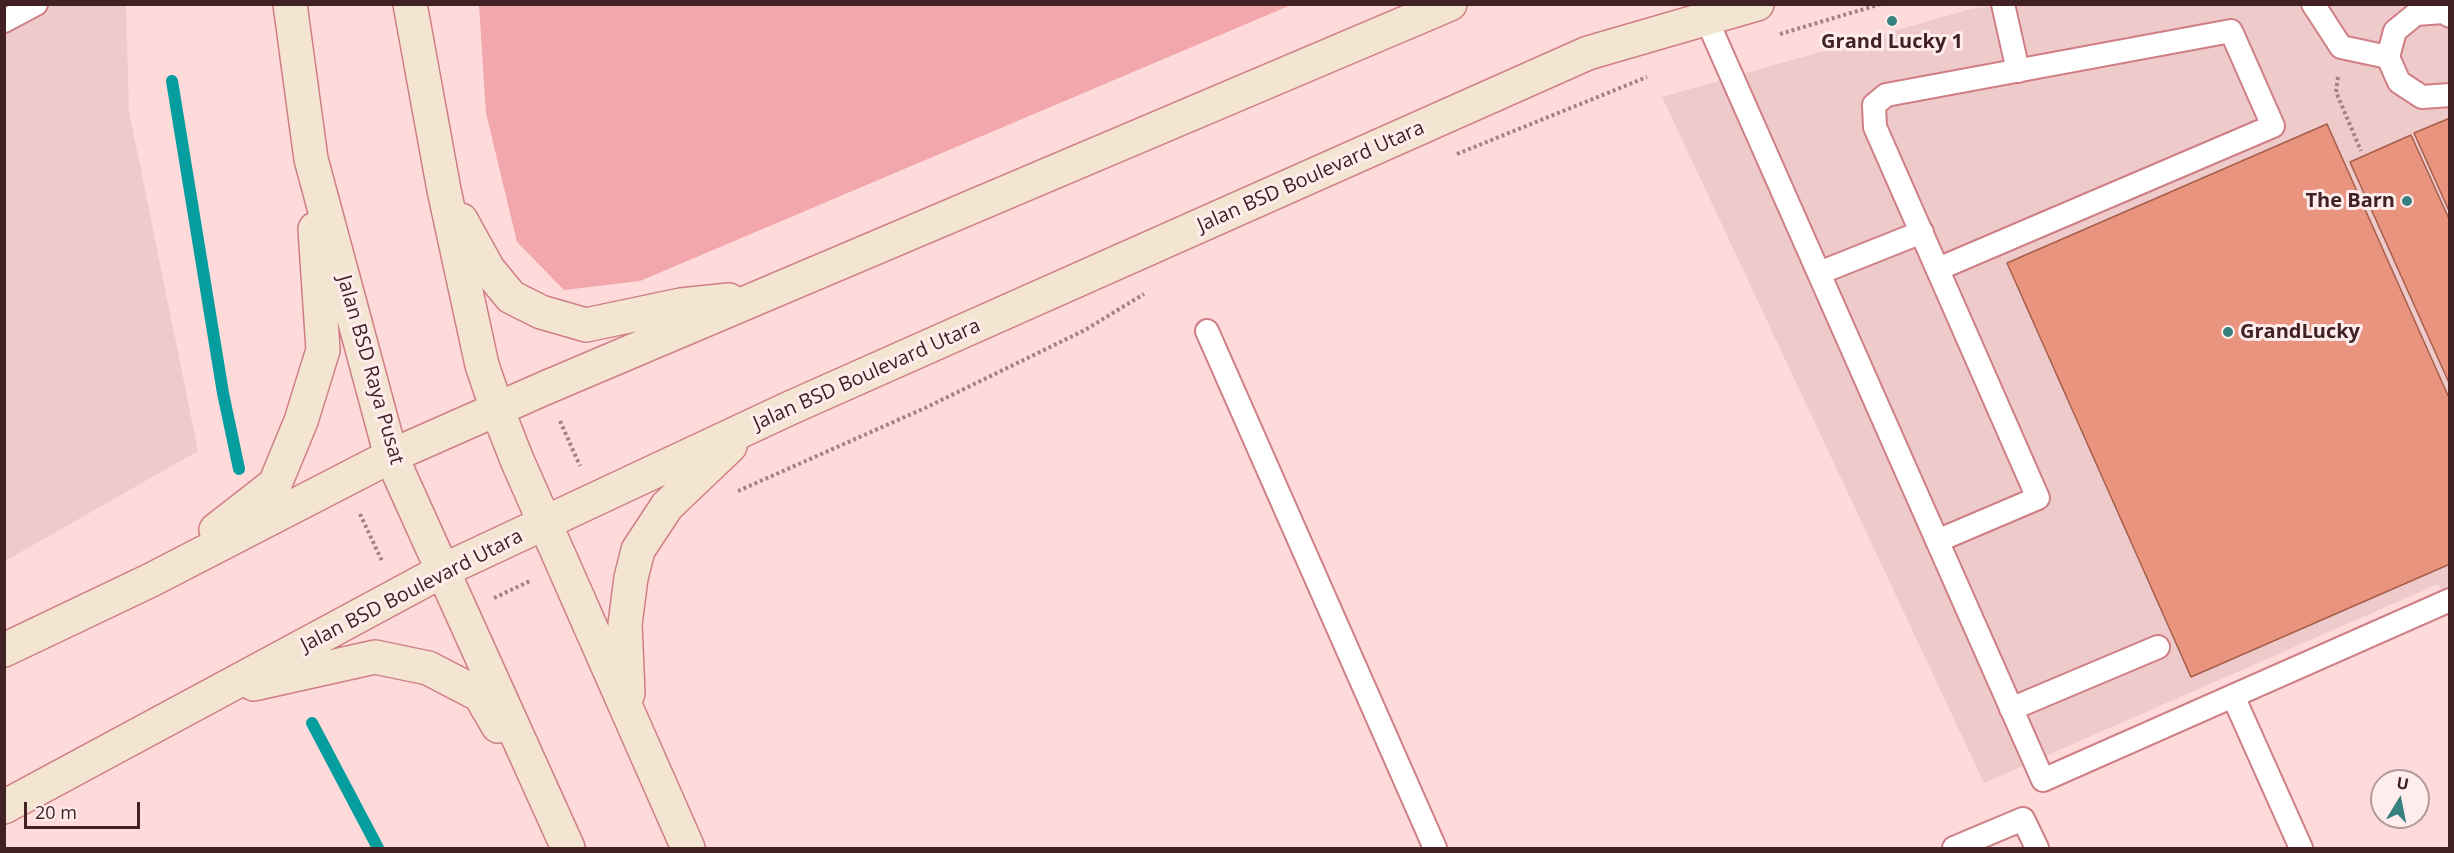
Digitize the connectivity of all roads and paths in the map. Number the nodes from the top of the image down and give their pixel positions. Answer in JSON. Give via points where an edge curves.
{"nodes":[{"id":1,"x":36,"y":4,"type":"edge"},
{"id":2,"x":290,"y":4,"type":"edge"},
{"id":3,"x":410,"y":4,"type":"edge"},
{"id":4,"x":1450,"y":4,"type":"edge"},
{"id":5,"x":1757,"y":4,"type":"edge"},
{"id":6,"x":1881,"y":4,"type":"edge"},
{"id":7,"x":2003,"y":4,"type":"edge"},
{"id":8,"x":2313,"y":4,"type":"edge"},
{"id":9,"x":2450,"y":16,"type":"edge"},
{"id":10,"x":1706,"y":18,"type":"junction"},
{"id":11,"x":4,"y":21,"type":"edge"},
{"id":12,"x":1778,"y":34,"type":"dead end"},
{"id":13,"x":2341,"y":47,"type":"junction"},
{"id":14,"x":2388,"y":57,"type":"junction"},
{"id":15,"x":2018,"y":71,"type":"junction"},
{"id":16,"x":1653,"y":74,"type":"dead end"},
{"id":17,"x":2450,"y":95,"type":"edge"},
{"id":18,"x":2361,"y":151,"type":"dead end"},
{"id":19,"x":311,"y":159,"type":"junction"},
{"id":20,"x":1446,"y":159,"type":"dead end"},
{"id":21,"x":444,"y":190,"type":"junction"},
{"id":22,"x":1922,"y":232,"type":"junction"},
{"id":23,"x":1938,"y":270,"type":"junction"},
{"id":24,"x":1819,"y":273,"type":"junction"},
{"id":25,"x":1146,"y":292,"type":"dead end"},
{"id":26,"x":763,"y":296,"type":"junction"},
{"id":27,"x":1207,"y":331,"type":"dead end"},
{"id":28,"x":545,"y":388,"type":"junction"},
{"id":29,"x":497,"y":409,"type":"junction"},
{"id":30,"x":748,"y":428,"type":"junction"},
{"id":31,"x":391,"y":456,"type":"junction"},
{"id":32,"x":344,"y":480,"type":"junction"},
{"id":33,"x":737,"y":492,"type":"dead end"},
{"id":34,"x":596,"y":500,"type":"junction"},
{"id":35,"x":546,"y":523,"type":"junction"},
{"id":36,"x":1937,"y":541,"type":"junction"},
{"id":37,"x":564,"y":565,"type":"junction"},
{"id":38,"x":442,"y":571,"type":"junction"},
{"id":39,"x":151,"y":580,"type":"junction"},
{"id":40,"x":398,"y":595,"type":"junction"},
{"id":41,"x":2450,"y":600,"type":"edge"},
{"id":42,"x":462,"y":612,"type":"junction"},
{"id":43,"x":2158,"y":647,"type":"dead end"},
{"id":44,"x":4,"y":650,"type":"edge"},
{"id":45,"x":217,"y":692,"type":"junction"},
{"id":46,"x":2233,"y":696,"type":"junction"},
{"id":47,"x":2011,"y":709,"type":"junction"},
{"id":48,"x":628,"y":712,"type":"junction"},
{"id":49,"x":4,"y":807,"type":"edge"},
{"id":50,"x":567,"y":845,"type":"edge"},
{"id":51,"x":688,"y":849,"type":"edge"},
{"id":52,"x":1436,"y":849,"type":"edge"},
{"id":53,"x":1954,"y":849,"type":"edge"},
{"id":54,"x":2037,"y":849,"type":"edge"},
{"id":55,"x":2301,"y":849,"type":"edge"}],
"edges":[{"from":1,"to":11,"type":"lane"},
{"from":2,"to":19,"type":"main road","name":"Jalan BSD Raya Pusat"},
{"from":3,"to":21,"type":"main road"},
{"from":4,"to":26,"type":"main road"},
{"from":5,"to":10,"type":"main road","name":"Jalan BSD Boulevard Utara"},
{"from":6,"to":12,"type":"path"},
{"from":7,"to":15,"type":"lane"},
{"from":8,"to":13,"type":"lane"},
{"from":9,"to":14,"type":"lane","via":[[2443,12],[2416,14],[2395,31]]},
{"from":10,"to":24,"type":"lane"},
{"from":10,"to":30,"type":"main road","name":"Jalan BSD Boulevard Utara","via":[[1588,53]]},
{"from":13,"to":14,"type":"lane"},
{"from":13,"to":18,"type":"path","via":[[2336,92]]},
{"from":14,"to":17,"type":"lane","via":[[2399,82],[2422,97]]},
{"from":15,"to":22,"type":"lane","via":[[1886,95],[1874,105],[1875,128]]},
{"from":15,"to":23,"type":"lane","via":[[2231,31],[2273,126]]},
{"from":16,"to":20,"type":"path"},
{"from":19,"to":31,"type":"main road","name":"Jalan BSD Raya Pusat"},
{"from":19,"to":39,"type":"main road","via":[[323,350],[301,421],[275,484]]},
{"from":21,"to":26,"type":"main road","via":[[488,269],[511,297],[541,312],[586,325],[681,305]]},
{"from":21,"to":29,"type":"main road","via":[[482,365]]},
{"from":22,"to":23,"type":"lane"},
{"from":22,"to":24,"type":"lane"},
{"from":23,"to":36,"type":"lane","via":[[2038,498]]},
{"from":24,"to":36,"type":"lane"},
{"from":25,"to":33,"type":"path","via":[[1085,330]]},
{"from":26,"to":28,"type":"main road"},
{"from":27,"to":52,"type":"lane"},
{"from":28,"to":29,"type":"main road"},
{"from":28,"to":34,"type":"path"},
{"from":29,"to":31,"type":"main road"},
{"from":29,"to":35,"type":"main road"},
{"from":30,"to":34,"type":"main road","name":"Jalan BSD Boulevard Utara"},
{"from":30,"to":48,"type":"main road","via":[[667,506],[638,550],[625,624]]},
{"from":31,"to":32,"type":"main road"},
{"from":31,"to":38,"type":"main road","name":"Jalan BSD Raya Pusat"},
{"from":32,"to":39,"type":"main road"},
{"from":32,"to":40,"type":"path"},
{"from":34,"to":35,"type":"main road","name":"Jalan BSD Boulevard Utara"},
{"from":35,"to":37,"type":"main road"},
{"from":35,"to":38,"type":"main road","name":"Jalan BSD Boulevard Utara"},
{"from":36,"to":47,"type":"lane"},
{"from":37,"to":42,"type":"path"},
{"from":37,"to":48,"type":"main road"},
{"from":38,"to":40,"type":"main road","name":"Jalan BSD Boulevard Utara"},
{"from":38,"to":42,"type":"main road","name":"Jalan BSD Raya Pusat"},
{"from":39,"to":44,"type":"main road"},
{"from":40,"to":45,"type":"main road","name":"Jalan BSD Boulevard Utara"},
{"from":41,"to":46,"type":"lane"},
{"from":42,"to":50,"type":"main road","name":"Jalan BSD Raya Pusat"},
{"from":43,"to":47,"type":"lane"},
{"from":45,"to":49,"type":"main road","name":"Jalan BSD Boulevard Utara"},
{"from":45,"to":50,"type":"main road","via":[[375,657],[428,668],[480,695]]},
{"from":46,"to":47,"type":"lane","via":[[2043,780]]},
{"from":46,"to":55,"type":"lane"},
{"from":48,"to":51,"type":"main road"},
{"from":53,"to":54,"type":"lane","via":[[2023,819]]}]}
